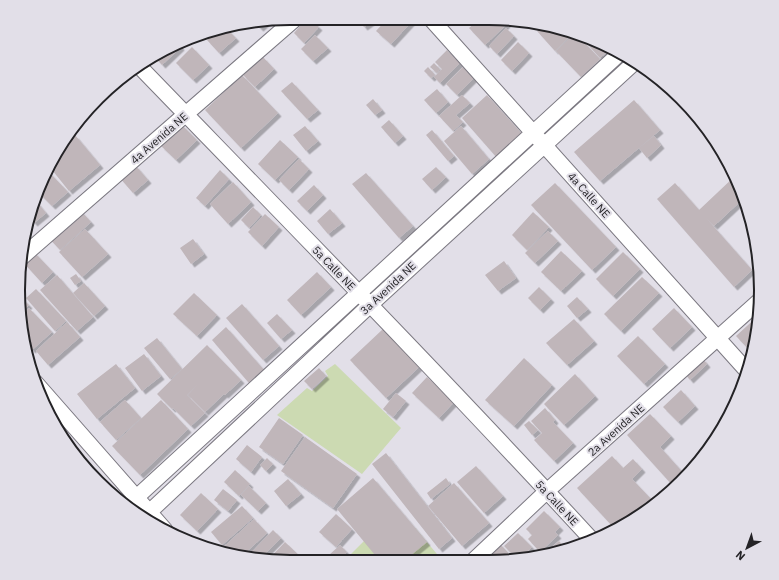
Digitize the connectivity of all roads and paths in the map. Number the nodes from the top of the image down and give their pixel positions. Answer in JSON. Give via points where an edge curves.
{"nodes":[{"id":1,"x":288,"y":25,"type":"edge"},
{"id":2,"x":436,"y":25,"type":"edge"},
{"id":3,"x":615,"y":57,"type":"edge"},
{"id":4,"x":630,"y":66,"type":"edge"},
{"id":5,"x":143,"y":70,"type":"edge"},
{"id":6,"x":185,"y":114,"type":"junction"},
{"id":7,"x":533,"y":132,"type":"junction"},
{"id":8,"x":544,"y":145,"type":"junction"},
{"id":9,"x":27,"y":252,"type":"edge"},
{"id":10,"x":358,"y":293,"type":"junction"},
{"id":11,"x":370,"y":305,"type":"junction"},
{"id":12,"x":753,"y":307,"type":"edge"},
{"id":13,"x":718,"y":338,"type":"junction"},
{"id":14,"x":743,"y":366,"type":"edge"},
{"id":15,"x":48,"y":399,"type":"edge"},
{"id":16,"x":547,"y":491,"type":"junction"},
{"id":17,"x":130,"y":501,"type":"edge"},
{"id":18,"x":131,"y":502,"type":"edge"},
{"id":19,"x":148,"y":513,"type":"edge"},
{"id":20,"x":588,"y":536,"type":"edge"},
{"id":21,"x":479,"y":555,"type":"edge"}],
"edges":[{"from":1,"to":6,"type":"street","name":"4a Avenida NE"},
{"from":2,"to":7,"type":"street","name":"4a Calle NE"},
{"from":3,"to":7,"type":"street"},
{"from":4,"to":8,"type":"street","name":"3a Avenida NE"},
{"from":5,"to":6,"type":"street","name":"5a Calle NE"},
{"from":6,"to":9,"type":"street","name":"4a Avenida NE"},
{"from":6,"to":10,"type":"street","name":"5a Calle NE"},
{"from":7,"to":8,"type":"street","name":"4a Calle NE"},
{"from":7,"to":10,"type":"street"},
{"from":8,"to":11,"type":"street","name":"3a Avenida NE"},
{"from":8,"to":13,"type":"street","name":"4a Calle NE"},
{"from":10,"to":11,"type":"street","name":"5a Calle NE"},
{"from":10,"to":18,"type":"street"},
{"from":11,"to":16,"type":"street","name":"5a Calle NE"},
{"from":11,"to":19,"type":"street","name":"3a Avenida NE"},
{"from":12,"to":13,"type":"street","name":"2a Avenida NE"},
{"from":13,"to":14,"type":"street","name":"4a Calle NE"},
{"from":13,"to":16,"type":"street","name":"2a Avenida NE"},
{"from":15,"to":17,"type":"street"},
{"from":16,"to":20,"type":"street","name":"5a Calle NE"},
{"from":16,"to":21,"type":"street","name":"2a Avenida NE"}]}
